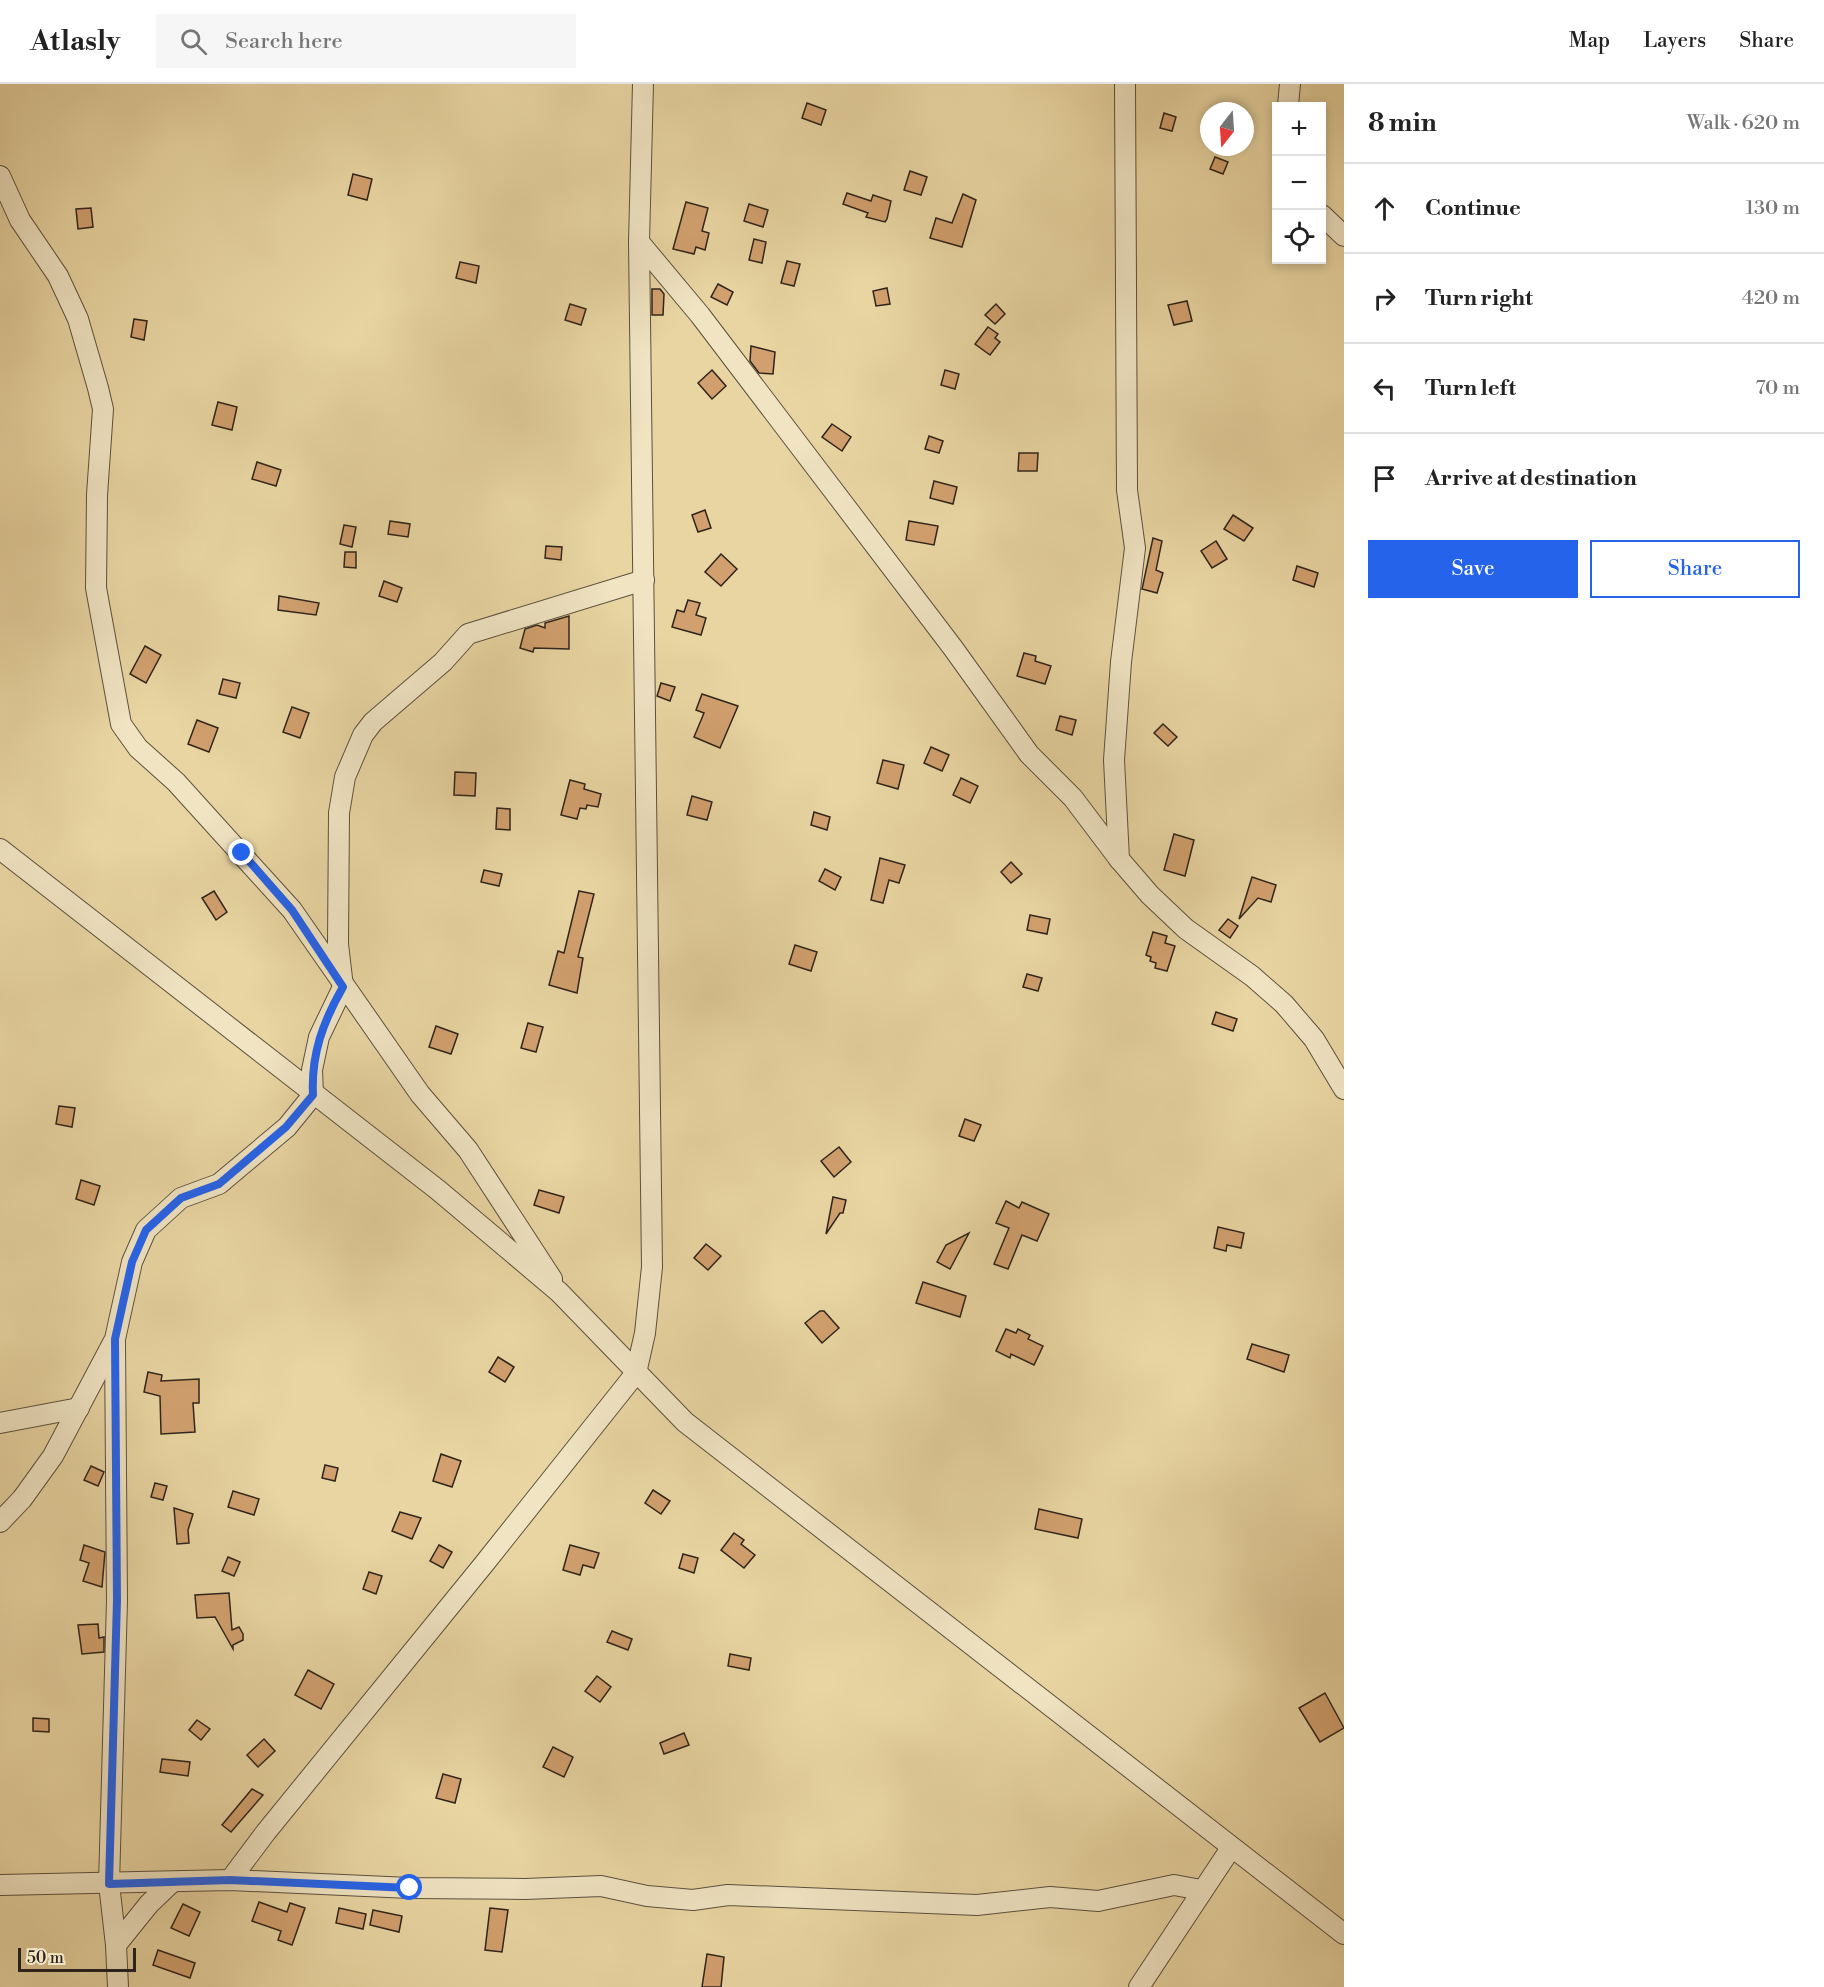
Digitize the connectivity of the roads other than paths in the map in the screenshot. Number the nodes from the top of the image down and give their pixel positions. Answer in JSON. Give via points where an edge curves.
{"nodes":[{"id":1,"x":643,"y":84,"type":"edge"},
{"id":2,"x":1125,"y":84,"type":"edge"},
{"id":3,"x":1290,"y":84,"type":"edge"},
{"id":4,"x":1288,"y":102,"type":"edge"},
{"id":5,"x":0,"y":176,"type":"edge"},
{"id":6,"x":1326,"y":219,"type":"edge"},
{"id":7,"x":1344,"y":236,"type":"edge"},
{"id":8,"x":639,"y":242,"type":"junction"},
{"id":9,"x":644,"y":580,"type":"junction"},
{"id":10,"x":0,"y":849,"type":"edge"},
{"id":11,"x":1119,"y":859,"type":"junction"},
{"id":12,"x":343,"y":987,"type":"junction"},
{"id":13,"x":1344,"y":1089,"type":"edge"},
{"id":14,"x":313,"y":1095,"type":"junction"},
{"id":15,"x":560,"y":1292,"type":"junction"},
{"id":16,"x":115,"y":1339,"type":"junction"},
{"id":17,"x":636,"y":1373,"type":"junction"},
{"id":18,"x":79,"y":1408,"type":"junction"},
{"id":19,"x":0,"y":1423,"type":"edge"},
{"id":20,"x":0,"y":1522,"type":"edge"},
{"id":21,"x":1231,"y":1848,"type":"junction"},
{"id":22,"x":230,"y":1880,"type":"junction"},
{"id":23,"x":172,"y":1882,"type":"junction"},
{"id":24,"x":109,"y":1884,"type":"junction"},
{"id":25,"x":0,"y":1885,"type":"edge"},
{"id":26,"x":1201,"y":1890,"type":"junction"},
{"id":27,"x":1344,"y":1934,"type":"edge"},
{"id":28,"x":116,"y":1945,"type":"junction"},
{"id":29,"x":118,"y":1987,"type":"edge"},
{"id":30,"x":1139,"y":1987,"type":"edge"}],
"edges":[{"from":1,"to":8,"type":"street"},
{"from":2,"to":11,"type":"street","via":[[1127,490],[1135,548],[1114,760]]},
{"from":3,"to":4,"type":"street"},
{"from":5,"to":12,"type":"street","via":[[20,220],[58,276],[78,319],[98,388],[102,410],[96,588],[121,724],[138,748],[176,782],[292,910]]},
{"from":6,"to":7,"type":"street"},
{"from":8,"to":9,"type":"street"},
{"from":8,"to":11,"type":"street","via":[[700,315],[1029,754],[1073,798]]},
{"from":9,"to":12,"type":"street","via":[[468,634],[363,735],[345,777],[339,813],[338,944]]},
{"from":9,"to":17,"type":"street","via":[[652,1267],[647,1321]]},
{"from":10,"to":14,"type":"street"},
{"from":11,"to":13,"type":"street","via":[[1186,929],[1284,1004],[1314,1040]]},
{"from":12,"to":14,"type":"street","via":[[319,1037],[312,1070]]},
{"from":12,"to":15,"type":"street","via":[[420,1094],[468,1150]]},
{"from":14,"to":15,"type":"street"},
{"from":14,"to":16,"type":"street","via":[[286,1127],[219,1184],[181,1198],[146,1230],[132,1262]]},
{"from":15,"to":17,"type":"street"},
{"from":16,"to":18,"type":"street"},
{"from":16,"to":24,"type":"street","via":[[117,1600]]},
{"from":17,"to":21,"type":"street","via":[[685,1422]]},
{"from":17,"to":22,"type":"street"},
{"from":18,"to":19,"type":"street"},
{"from":18,"to":20,"type":"street","via":[[53,1456]]},
{"from":21,"to":26,"type":"street"},
{"from":21,"to":27,"type":"street"},
{"from":22,"to":23,"type":"street"},
{"from":22,"to":26,"type":"street","via":[[525,1889],[601,1886],[693,1900],[728,1895],[976,1905],[1050,1897],[1098,1901],[1174,1885]]},
{"from":23,"to":24,"type":"street"},
{"from":23,"to":28,"type":"street"},
{"from":24,"to":25,"type":"street"},
{"from":24,"to":28,"type":"street"},
{"from":26,"to":30,"type":"street"},
{"from":28,"to":29,"type":"street"}]}
